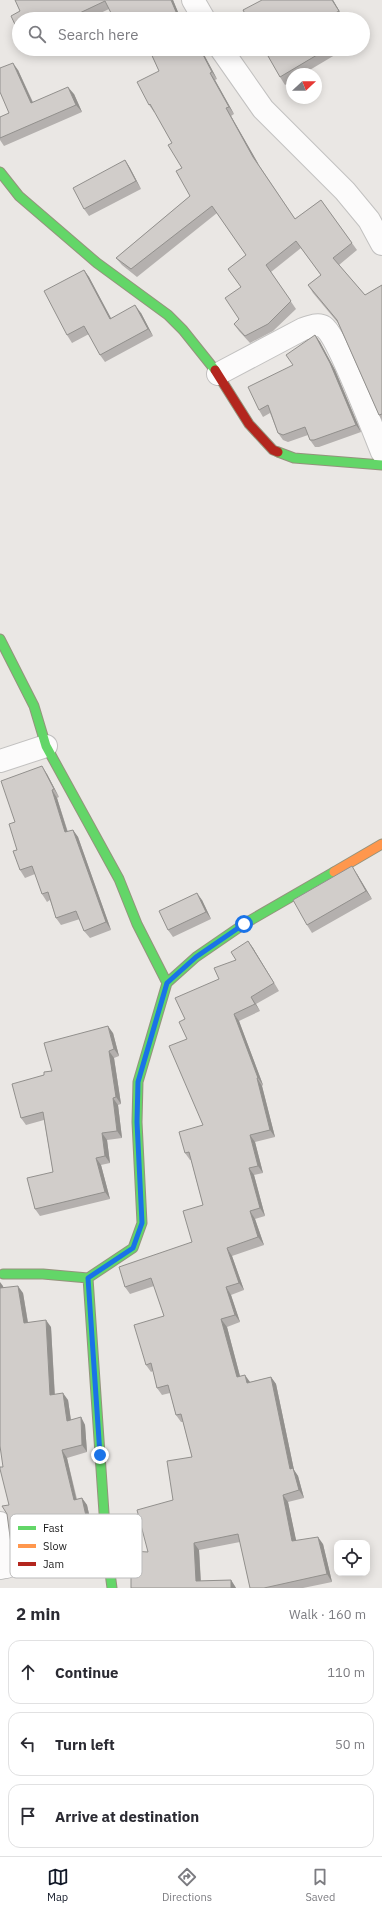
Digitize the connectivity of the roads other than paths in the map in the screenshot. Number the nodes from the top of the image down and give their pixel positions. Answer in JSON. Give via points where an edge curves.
{"nodes":[{"id":1,"x":193,"y":0,"type":"edge"},
{"id":2,"x":200,"y":12,"type":"edge"},
{"id":3,"x":226,"y":56,"type":"edge"},
{"id":4,"x":0,"y":172,"type":"edge"},
{"id":5,"x":382,"y":244,"type":"edge"},
{"id":6,"x":218,"y":374,"type":"junction"},
{"id":7,"x":382,"y":452,"type":"edge"},
{"id":8,"x":382,"y":465,"type":"edge"},
{"id":9,"x":0,"y":640,"type":"edge"},
{"id":10,"x":46,"y":746,"type":"junction"},
{"id":11,"x":0,"y":761,"type":"edge"},
{"id":12,"x":382,"y":844,"type":"edge"},
{"id":13,"x":167,"y":983,"type":"junction"},
{"id":14,"x":4,"y":1274,"type":"dead end"},
{"id":15,"x":88,"y":1278,"type":"junction"},
{"id":16,"x":104,"y":1514,"type":"edge"},
{"id":17,"x":0,"y":1523,"type":"edge"},
{"id":18,"x":3,"y":1568,"type":"edge"},
{"id":19,"x":111,"y":1578,"type":"edge"},
{"id":20,"x":112,"y":1588,"type":"edge"}],
"edges":[{"from":1,"to":2,"type":"street"},
{"from":3,"to":5,"type":"street","via":[[263,109],[369,220]]},
{"from":4,"to":6,"type":"street","via":[[19,196],[97,263],[168,315],[184,330]]},
{"from":6,"to":7,"type":"street","via":[[303,329],[323,326],[340,353]]},
{"from":6,"to":8,"type":"street","via":[[249,424],[273,450],[294,458]]},
{"from":9,"to":10,"type":"street","via":[[34,706]]},
{"from":10,"to":11,"type":"street"},
{"from":10,"to":13,"type":"street","via":[[120,879],[137,924]]},
{"from":12,"to":13,"type":"street","via":[[244,924],[196,957]]},
{"from":13,"to":15,"type":"street","via":[[138,1082],[137,1122],[142,1223],[133,1248]]},
{"from":14,"to":15,"type":"street"},
{"from":15,"to":16,"type":"street"},
{"from":17,"to":18,"type":"street"},
{"from":19,"to":20,"type":"street"}]}
